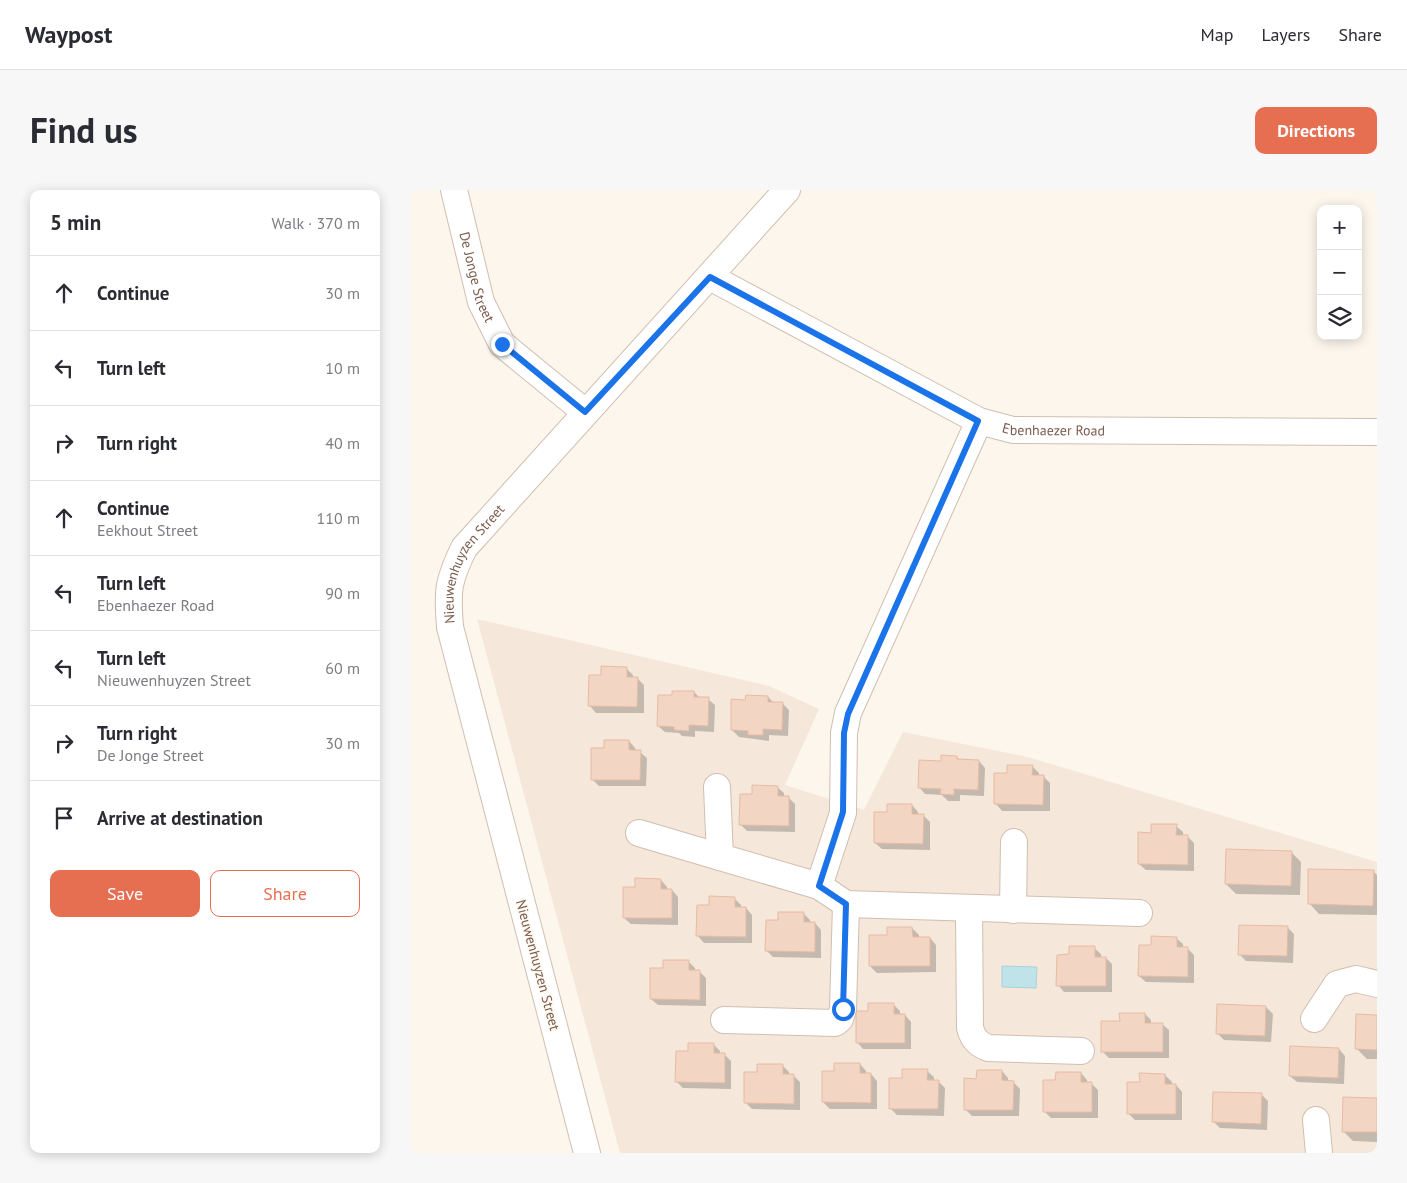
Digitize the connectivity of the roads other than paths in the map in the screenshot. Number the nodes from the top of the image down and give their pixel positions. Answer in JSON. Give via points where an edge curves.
{"nodes":[{"id":1,"x":454,"y":190,"type":"edge"},
{"id":2,"x":787,"y":190,"type":"edge"},
{"id":3,"x":710,"y":277,"type":"junction"},
{"id":4,"x":585,"y":412,"type":"junction"},
{"id":5,"x":978,"y":421,"type":"junction"},
{"id":6,"x":1377,"y":432,"type":"edge"},
{"id":7,"x":717,"y":787,"type":"dead end"},
{"id":8,"x":639,"y":833,"type":"dead end"},
{"id":9,"x":1014,"y":842,"type":"dead end"},
{"id":10,"x":720,"y":857,"type":"junction"},
{"id":11,"x":819,"y":886,"type":"junction"},
{"id":12,"x":846,"y":904,"type":"junction"},
{"id":13,"x":969,"y":909,"type":"junction"},
{"id":14,"x":1013,"y":910,"type":"junction"},
{"id":15,"x":1139,"y":912,"type":"dead end"},
{"id":16,"x":1377,"y":984,"type":"edge"},
{"id":17,"x":1314,"y":1019,"type":"dead end"},
{"id":18,"x":724,"y":1020,"type":"dead end"},
{"id":19,"x":1081,"y":1051,"type":"dead end"},
{"id":20,"x":1316,"y":1120,"type":"dead end"},
{"id":21,"x":587,"y":1153,"type":"edge"},
{"id":22,"x":1318,"y":1153,"type":"edge"}],
"edges":[{"from":1,"to":4,"type":"street","name":"De Jonge Street","via":[[481,302],[502,344]]},
{"from":2,"to":3,"type":"street","name":"Nieuwenhuyzen Street"},
{"from":3,"to":4,"type":"street","name":"Nieuwenhuyzen Street"},
{"from":3,"to":5,"type":"street","name":"Ebenhaezer Road"},
{"from":4,"to":21,"type":"street","name":"Nieuwenhuyzen Street","via":[[464,548],[447,592],[450,627]]},
{"from":5,"to":6,"type":"street","name":"Ebenhaezer Road","via":[[1031,432]]},
{"from":5,"to":11,"type":"street","via":[[848,714],[844,733],[843,812]]},
{"from":7,"to":10,"type":"street"},
{"from":8,"to":10,"type":"street"},
{"from":9,"to":14,"type":"street"},
{"from":10,"to":11,"type":"street"},
{"from":11,"to":12,"type":"street"},
{"from":12,"to":13,"type":"street"},
{"from":12,"to":18,"type":"street","via":[[840,1019],[835,1023]]},
{"from":13,"to":14,"type":"street"},
{"from":13,"to":19,"type":"street","via":[[970,1028],[973,1037],[988,1048]]},
{"from":14,"to":15,"type":"street"},
{"from":16,"to":17,"type":"street","via":[[1356,979],[1337,984]]},
{"from":20,"to":22,"type":"street"}]}
